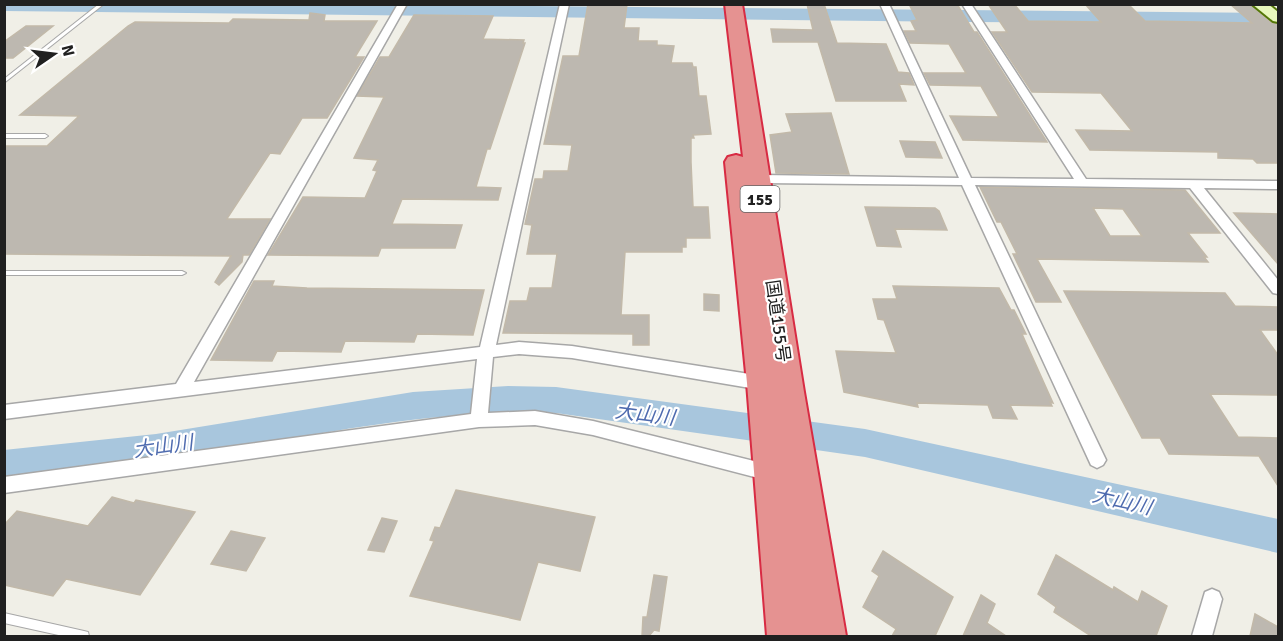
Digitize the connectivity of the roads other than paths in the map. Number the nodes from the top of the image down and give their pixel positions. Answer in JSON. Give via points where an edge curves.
{"nodes":[{"id":1,"x":102,"y":4,"type":"edge"},
{"id":2,"x":403,"y":4,"type":"edge"},
{"id":3,"x":565,"y":4,"type":"edge"},
{"id":4,"x":717,"y":4,"type":"edge"},
{"id":5,"x":733,"y":4,"type":"edge"},
{"id":6,"x":884,"y":4,"type":"edge"},
{"id":7,"x":966,"y":4,"type":"edge"},
{"id":8,"x":1258,"y":4,"type":"edge"},
{"id":9,"x":1278,"y":18,"type":"edge"},
{"id":10,"x":4,"y":82,"type":"edge"},
{"id":11,"x":4,"y":136,"type":"edge"},
{"id":12,"x":45,"y":136,"type":"dead end"},
{"id":13,"x":757,"y":179,"type":"junction"},
{"id":14,"x":967,"y":183,"type":"junction"},
{"id":15,"x":1193,"y":183,"type":"junction"},
{"id":16,"x":1083,"y":184,"type":"junction"},
{"id":17,"x":1278,"y":186,"type":"edge"},
{"id":18,"x":4,"y":273,"type":"edge"},
{"id":19,"x":182,"y":273,"type":"dead end"},
{"id":20,"x":1278,"y":289,"type":"edge"},
{"id":21,"x":486,"y":356,"type":"junction"},
{"id":22,"x":775,"y":388,"type":"junction"},
{"id":23,"x":180,"y":390,"type":"junction"},
{"id":24,"x":4,"y":412,"type":"edge"},
{"id":25,"x":479,"y":416,"type":"junction"},
{"id":26,"x":1097,"y":460,"type":"dead end"},
{"id":27,"x":786,"y":478,"type":"junction"},
{"id":28,"x":4,"y":485,"type":"edge"},
{"id":29,"x":1212,"y":599,"type":"dead end"},
{"id":30,"x":4,"y":618,"type":"edge"},
{"id":31,"x":84,"y":636,"type":"edge"},
{"id":32,"x":787,"y":636,"type":"edge"},
{"id":33,"x":826,"y":636,"type":"edge"},
{"id":34,"x":1202,"y":636,"type":"edge"}],
"edges":[{"from":1,"to":10,"type":"lane"},
{"from":2,"to":23,"type":"street"},
{"from":3,"to":21,"type":"street"},
{"from":4,"to":22,"type":"highway","name":"国道155号","number":"155"},
{"from":5,"to":13,"type":"highway","name":"国道155号","number":"155"},
{"from":6,"to":14,"type":"street"},
{"from":7,"to":16,"type":"street"},
{"from":8,"to":9,"type":"street"},
{"from":11,"to":12,"type":"lane"},
{"from":13,"to":14,"type":"street"},
{"from":13,"to":22,"type":"highway","name":"国道155号","number":"155"},
{"from":14,"to":16,"type":"street"},
{"from":14,"to":26,"type":"street"},
{"from":15,"to":16,"type":"street"},
{"from":15,"to":17,"type":"street"},
{"from":15,"to":20,"type":"street"},
{"from":18,"to":19,"type":"lane"},
{"from":21,"to":22,"type":"street","via":[[519,348],[572,352]]},
{"from":21,"to":23,"type":"street"},
{"from":21,"to":25,"type":"street"},
{"from":22,"to":27,"type":"highway","name":"国道155号","number":"155"},
{"from":23,"to":24,"type":"street"},
{"from":25,"to":27,"type":"street","via":[[535,418],[593,428]]},
{"from":25,"to":28,"type":"street"},
{"from":27,"to":32,"type":"highway","name":"国道155号","number":"155"},
{"from":27,"to":33,"type":"highway","name":"国道155号","number":"155"},
{"from":29,"to":34,"type":"street"},
{"from":30,"to":31,"type":"lane"}]}
